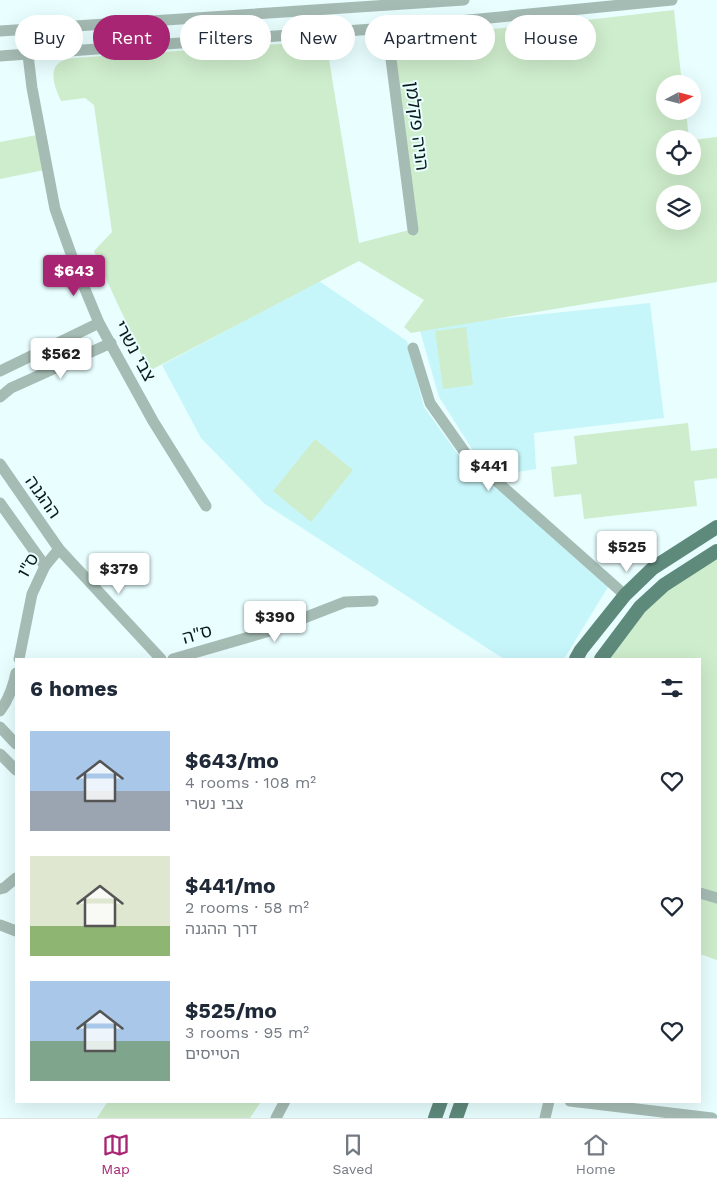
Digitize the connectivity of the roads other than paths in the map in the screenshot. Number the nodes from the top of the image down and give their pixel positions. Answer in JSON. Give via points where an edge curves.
{"nodes":[{"id":1,"x":464,"y":0,"type":"edge"},
{"id":2,"x":672,"y":0,"type":"edge"},
{"id":3,"x":495,"y":17,"type":"edge"},
{"id":4,"x":365,"y":30,"type":"edge"},
{"id":5,"x":0,"y":31,"type":"edge"},
{"id":6,"x":83,"y":50,"type":"edge"},
{"id":7,"x":15,"y":55,"type":"edge"},
{"id":8,"x":0,"y":56,"type":"edge"},
{"id":9,"x":29,"y":60,"type":"edge"},
{"id":10,"x":391,"y":60,"type":"edge"},
{"id":11,"x":413,"y":230,"type":"dead end"},
{"id":12,"x":99,"y":323,"type":"junction"},
{"id":13,"x":111,"y":343,"type":"junction"},
{"id":14,"x":413,"y":348,"type":"dead end"},
{"id":15,"x":0,"y":371,"type":"edge"},
{"id":16,"x":0,"y":396,"type":"edge"},
{"id":17,"x":0,"y":464,"type":"edge"},
{"id":18,"x":0,"y":503,"type":"edge"},
{"id":19,"x":206,"y":506,"type":"dead end"},
{"id":20,"x":717,"y":527,"type":"edge"},
{"id":21,"x":59,"y":549,"type":"junction"},
{"id":22,"x":717,"y":551,"type":"edge"},
{"id":23,"x":44,"y":566,"type":"junction"},
{"id":24,"x":625,"y":595,"type":"junction"},
{"id":25,"x":373,"y":601,"type":"dead end"},
{"id":26,"x":19,"y":658,"type":"edge"},
{"id":27,"x":160,"y":658,"type":"edge"},
{"id":28,"x":176,"y":658,"type":"edge"},
{"id":29,"x":577,"y":658,"type":"edge"},
{"id":30,"x":602,"y":658,"type":"edge"},
{"id":31,"x":15,"y":679,"type":"edge"},
{"id":32,"x":0,"y":711,"type":"edge"},
{"id":33,"x":0,"y":727,"type":"edge"},
{"id":34,"x":15,"y":743,"type":"edge"},
{"id":35,"x":0,"y":754,"type":"edge"},
{"id":36,"x":15,"y":769,"type":"edge"},
{"id":37,"x":15,"y":879,"type":"edge"},
{"id":38,"x":1,"y":887,"type":"edge"},
{"id":39,"x":701,"y":893,"type":"edge"},
{"id":40,"x":716,"y":898,"type":"edge"},
{"id":41,"x":0,"y":925,"type":"edge"},
{"id":42,"x":15,"y":931,"type":"edge"},
{"id":43,"x":284,"y":1103,"type":"edge"},
{"id":44,"x":440,"y":1103,"type":"edge"},
{"id":45,"x":461,"y":1103,"type":"edge"},
{"id":46,"x":548,"y":1103,"type":"edge"},
{"id":47,"x":587,"y":1103,"type":"edge"},
{"id":48,"x":276,"y":1118,"type":"edge"},
{"id":49,"x":435,"y":1118,"type":"edge"},
{"id":50,"x":456,"y":1118,"type":"edge"},
{"id":51,"x":545,"y":1118,"type":"edge"},
{"id":52,"x":712,"y":1118,"type":"edge"}],
"edges":[{"from":1,"to":5,"type":"street"},
{"from":2,"to":3,"type":"street"},
{"from":4,"to":6,"type":"street"},
{"from":7,"to":8,"type":"street"},
{"from":9,"to":12,"type":"street","name":"צבי נשרי","via":[[55,208]]},
{"from":10,"to":11,"type":"street","name":"הניה פקלמן"},
{"from":12,"to":13,"type":"street","name":"צבי נשרי"},
{"from":12,"to":15,"type":"street"},
{"from":13,"to":16,"type":"street"},
{"from":13,"to":19,"type":"street","name":"צבי נשרי","via":[[153,421]]},
{"from":14,"to":24,"type":"street","via":[[430,403],[466,454]]},
{"from":17,"to":21,"type":"street","name":"ההגנה"},
{"from":18,"to":23,"type":"street"},
{"from":20,"to":24,"type":"main road","via":[[653,568]]},
{"from":21,"to":23,"type":"street","name":"ס\"ו"},
{"from":21,"to":27,"type":"street","name":"ההגנה"},
{"from":22,"to":30,"type":"main road","via":[[664,585],[644,604]]},
{"from":23,"to":26,"type":"street","name":"ס\"ו","via":[[28,608]]},
{"from":24,"to":29,"type":"main road"},
{"from":25,"to":28,"type":"street","name":"ס\"ה","via":[[345,602],[273,630]]},
{"from":31,"to":32,"type":"street","via":[[8,701]]},
{"from":33,"to":34,"type":"street"},
{"from":35,"to":36,"type":"street"},
{"from":37,"to":38,"type":"street"},
{"from":39,"to":40,"type":"street"},
{"from":41,"to":42,"type":"street"},
{"from":43,"to":48,"type":"street"},
{"from":44,"to":49,"type":"main road"},
{"from":45,"to":50,"type":"main road"},
{"from":46,"to":51,"type":"street"},
{"from":47,"to":52,"type":"street"}]}
